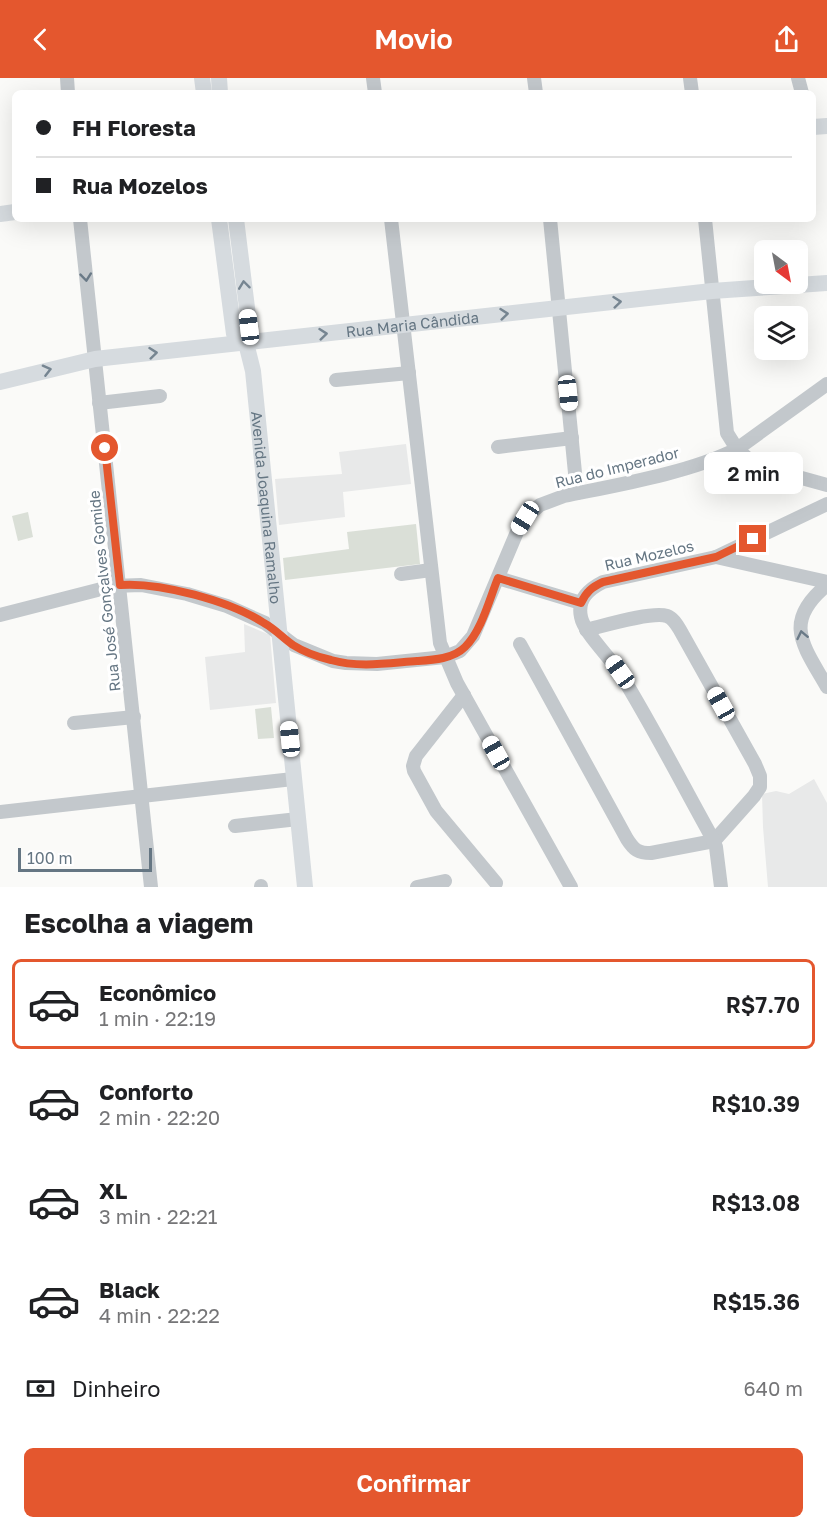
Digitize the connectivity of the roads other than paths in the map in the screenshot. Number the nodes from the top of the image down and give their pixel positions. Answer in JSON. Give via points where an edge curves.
{"nodes":[{"id":1,"x":80,"y":222,"type":"edge"},
{"id":2,"x":219,"y":222,"type":"edge"},
{"id":3,"x":236,"y":222,"type":"edge"},
{"id":4,"x":391,"y":222,"type":"edge"},
{"id":5,"x":550,"y":222,"type":"edge"},
{"id":6,"x":705,"y":222,"type":"edge"},
{"id":7,"x":827,"y":283,"type":"edge"},
{"id":8,"x":712,"y":291,"type":"junction"},
{"id":9,"x":559,"y":308,"type":"junction"},
{"id":10,"x":404,"y":325,"type":"junction"},
{"id":11,"x":246,"y":343,"type":"junction"},
{"id":12,"x":95,"y":359,"type":"junction"},
{"id":13,"x":409,"y":373,"type":"junction"},
{"id":14,"x":336,"y":380,"type":"dead end"},
{"id":15,"x":0,"y":382,"type":"edge"},
{"id":16,"x":827,"y":384,"type":"edge"},
{"id":17,"x":160,"y":396,"type":"dead end"},
{"id":18,"x":99,"y":403,"type":"junction"},
{"id":19,"x":572,"y":438,"type":"junction"},
{"id":20,"x":498,"y":447,"type":"dead end"},
{"id":21,"x":737,"y":449,"type":"junction"},
{"id":22,"x":723,"y":456,"type":"junction"},
{"id":23,"x":755,"y":465,"type":"junction"},
{"id":24,"x":827,"y":485,"type":"edge"},
{"id":25,"x":577,"y":493,"type":"junction"},
{"id":26,"x":827,"y":504,"type":"edge"},
{"id":27,"x":716,"y":557,"type":"junction"},
{"id":28,"x":431,"y":570,"type":"junction"},
{"id":29,"x":401,"y":574,"type":"dead end"},
{"id":30,"x":498,"y":578,"type":"junction"},
{"id":31,"x":827,"y":583,"type":"edge"},
{"id":32,"x":120,"y":585,"type":"junction"},
{"id":33,"x":581,"y":603,"type":"junction"},
{"id":34,"x":0,"y":615,"type":"edge"},
{"id":35,"x":586,"y":630,"type":"junction"},
{"id":36,"x":280,"y":635,"type":"junction"},
{"id":37,"x":520,"y":644,"type":"dead end"},
{"id":38,"x":445,"y":657,"type":"junction"},
{"id":39,"x":827,"y":687,"type":"edge"},
{"id":40,"x":464,"y":695,"type":"junction"},
{"id":41,"x":134,"y":717,"type":"junction"},
{"id":42,"x":74,"y":723,"type":"dead end"},
{"id":43,"x":293,"y":779,"type":"junction"},
{"id":44,"x":142,"y":795,"type":"junction"},
{"id":45,"x":0,"y":812,"type":"edge"},
{"id":46,"x":298,"y":819,"type":"junction"},
{"id":47,"x":235,"y":826,"type":"dead end"},
{"id":48,"x":714,"y":841,"type":"junction"},
{"id":49,"x":445,"y":881,"type":"dead end"},
{"id":50,"x":496,"y":883,"type":"dead end"},
{"id":51,"x":151,"y":887,"type":"edge"},
{"id":52,"x":305,"y":887,"type":"edge"},
{"id":53,"x":417,"y":887,"type":"edge"},
{"id":54,"x":571,"y":887,"type":"edge"},
{"id":55,"x":721,"y":887,"type":"edge"}],
"edges":[{"from":1,"to":12,"type":"street","name":"Rua José Gonçalves Gomide","one_way":true},
{"from":2,"to":11,"type":"main road","name":"Avenida Joaquina Ramalho","via":[[234,334]]},
{"from":11,"to":3,"type":"main road","name":"Avenida Joaquina Ramalho","one_way":true,"via":[[250,332]]},
{"from":4,"to":10,"type":"street"},
{"from":5,"to":9,"type":"street"},
{"from":6,"to":8,"type":"street"},
{"from":7,"to":8,"type":"main road","name":"Rua Maria Cândida"},
{"from":9,"to":8,"type":"main road","name":"Rua Maria Cândida","one_way":true},
{"from":8,"to":21,"type":"street","via":[[727,433]]},
{"from":10,"to":9,"type":"main road","name":"Rua Maria Cândida","one_way":true},
{"from":9,"to":19,"type":"street"},
{"from":11,"to":10,"type":"main road","name":"Rua Maria Cândida","one_way":true},
{"from":10,"to":13,"type":"street"},
{"from":12,"to":11,"type":"main road","name":"Rua Maria Cândida","one_way":true},
{"from":11,"to":36,"type":"main road","name":"Avenida Joaquina Ramalho","via":[[253,371]]},
{"from":15,"to":12,"type":"main road","name":"Rua Maria Cândida","one_way":true},
{"from":12,"to":18,"type":"street","name":"Rua José Gonçalves Gomide"},
{"from":13,"to":14,"type":"street"},
{"from":13,"to":28,"type":"street"},
{"from":16,"to":21,"type":"street","name":"Rua do Imperador"},
{"from":17,"to":18,"type":"street"},
{"from":18,"to":32,"type":"street","name":"Rua José Gonçalves Gomide"},
{"from":19,"to":20,"type":"street"},
{"from":19,"to":25,"type":"street"},
{"from":21,"to":22,"type":"street","name":"Rua do Imperador"},
{"from":21,"to":23,"type":"street"},
{"from":22,"to":23,"type":"street"},
{"from":22,"to":25,"type":"street","name":"Rua do Imperador"},
{"from":23,"to":24,"type":"street"},
{"from":25,"to":30,"type":"street","name":"Rua do Imperador","via":[[533,509],[517,532]]},
{"from":26,"to":27,"type":"street","name":"Rua Mozelos"},
{"from":27,"to":31,"type":"street"},
{"from":27,"to":33,"type":"street","name":"Rua Mozelos","via":[[603,582],[592,587]]},
{"from":28,"to":29,"type":"street"},
{"from":28,"to":38,"type":"street","via":[[438,633]]},
{"from":30,"to":33,"type":"street"},
{"from":30,"to":38,"type":"street","name":"Rua do Imperador","via":[[473,636],[460,651]]},
{"from":39,"to":31,"type":"street","one_way":true,"via":[[799,629],[807,605]]},
{"from":32,"to":34,"type":"street","name":"Rua do Imperador"},
{"from":32,"to":36,"type":"street","name":"Rua do Imperador","via":[[141,585],[208,599],[256,618]]},
{"from":32,"to":41,"type":"street","name":"Rua José Gonçalves Gomide"},
{"from":33,"to":35,"type":"street","via":[[580,616]]},
{"from":35,"to":48,"type":"street","via":[[620,672]]},
{"from":35,"to":48,"type":"street","via":[[654,616],[673,620],[760,777],[760,787],[754,796]]},
{"from":36,"to":38,"type":"street","name":"Rua do Imperador","via":[[302,649],[346,663]]},
{"from":36,"to":43,"type":"main road","name":"Avenida Joaquina Ramalho"},
{"from":37,"to":48,"type":"street","via":[[635,850],[651,853]]},
{"from":38,"to":40,"type":"street"},
{"from":40,"to":50,"type":"street","via":[[416,756],[413,766],[436,811]]},
{"from":40,"to":54,"type":"street"},
{"from":41,"to":42,"type":"street"},
{"from":41,"to":44,"type":"street","name":"Rua José Gonçalves Gomide"},
{"from":43,"to":44,"type":"street"},
{"from":43,"to":46,"type":"main road","name":"Avenida Joaquina Ramalho"},
{"from":44,"to":45,"type":"street"},
{"from":44,"to":51,"type":"street","name":"Rua José Gonçalves Gomide"},
{"from":46,"to":47,"type":"street"},
{"from":46,"to":52,"type":"main road","name":"Avenida Joaquina Ramalho"},
{"from":48,"to":55,"type":"street"},
{"from":49,"to":53,"type":"street"}]}
